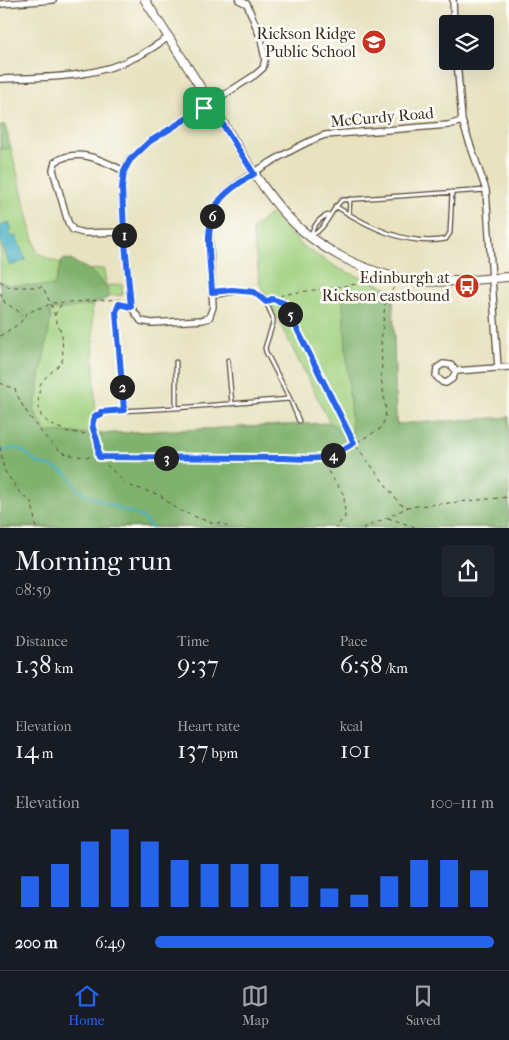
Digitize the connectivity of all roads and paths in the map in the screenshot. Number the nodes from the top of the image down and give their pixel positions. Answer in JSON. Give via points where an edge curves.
{"nodes":[{"id":1,"x":53,"y":0,"type":"edge"},
{"id":2,"x":145,"y":0,"type":"edge"},
{"id":3,"x":239,"y":0,"type":"edge"},
{"id":4,"x":453,"y":0,"type":"edge"},
{"id":5,"x":249,"y":2,"type":"edge"},
{"id":6,"x":0,"y":4,"type":"edge"},
{"id":7,"x":454,"y":15,"type":"edge"},
{"id":8,"x":169,"y":37,"type":"junction"},
{"id":9,"x":459,"y":70,"type":"edge"},
{"id":10,"x":0,"y":79,"type":"edge"},
{"id":11,"x":210,"y":104,"type":"junction"},
{"id":12,"x":462,"y":121,"type":"junction"},
{"id":13,"x":124,"y":171,"type":"junction"},
{"id":14,"x":254,"y":174,"type":"junction"},
{"id":15,"x":486,"y":190,"type":"junction"},
{"id":16,"x":452,"y":192,"type":"junction"},
{"id":17,"x":350,"y":199,"type":"junction"},
{"id":18,"x":335,"y":206,"type":"junction"},
{"id":19,"x":328,"y":215,"type":"junction"},
{"id":20,"x":349,"y":215,"type":"junction"},
{"id":21,"x":124,"y":232,"type":"junction"},
{"id":22,"x":310,"y":236,"type":"junction"},
{"id":23,"x":509,"y":277,"type":"edge"},
{"id":24,"x":493,"y":278,"type":"junction"},
{"id":25,"x":370,"y":279,"type":"dead end"},
{"id":26,"x":0,"y":281,"type":"edge"},
{"id":27,"x":395,"y":286,"type":"dead end"},
{"id":28,"x":212,"y":292,"type":"junction"},
{"id":29,"x":0,"y":293,"type":"edge"},
{"id":30,"x":284,"y":294,"type":"junction"},
{"id":31,"x":130,"y":298,"type":"junction"},
{"id":32,"x":272,"y":299,"type":"junction"},
{"id":33,"x":62,"y":302,"type":"junction"},
{"id":34,"x":266,"y":302,"type":"junction"},
{"id":35,"x":51,"y":303,"type":"junction"},
{"id":36,"x":284,"y":303,"type":"junction"},
{"id":37,"x":131,"y":307,"type":"junction"},
{"id":38,"x":22,"y":316,"type":"junction"},
{"id":39,"x":55,"y":316,"type":"junction"},
{"id":40,"x":0,"y":336,"type":"edge"},
{"id":41,"x":228,"y":360,"type":"dead end"},
{"id":42,"x":176,"y":362,"type":"dead end"},
{"id":43,"x":509,"y":367,"type":"edge"},
{"id":44,"x":498,"y":368,"type":"junction"},
{"id":45,"x":456,"y":371,"type":"dead end"},
{"id":46,"x":0,"y":383,"type":"edge"},
{"id":47,"x":290,"y":399,"type":"junction"},
{"id":48,"x":232,"y":404,"type":"junction"},
{"id":49,"x":176,"y":408,"type":"junction"},
{"id":50,"x":124,"y":410,"type":"junction"},
{"id":51,"x":101,"y":412,"type":"joint"},
{"id":52,"x":299,"y":421,"type":"dead end"},
{"id":53,"x":94,"y":432,"type":"junction"},
{"id":54,"x":354,"y":443,"type":"junction"},
{"id":55,"x":0,"y":447,"type":"edge"},
{"id":56,"x":99,"y":457,"type":"junction"},
{"id":57,"x":319,"y":458,"type":"junction"},
{"id":58,"x":509,"y":497,"type":"edge"},
{"id":59,"x":408,"y":507,"type":"junction"},
{"id":60,"x":387,"y":518,"type":"junction"},
{"id":61,"x":36,"y":528,"type":"edge"},
{"id":62,"x":229,"y":528,"type":"edge"},
{"id":63,"x":335,"y":528,"type":"edge"},
{"id":64,"x":362,"y":528,"type":"edge"},
{"id":65,"x":418,"y":528,"type":"edge"}],
"edges":[{"from":1,"to":6,"type":"street"},
{"from":2,"to":8,"type":"main road"},
{"from":3,"to":5,"type":"street"},
{"from":4,"to":7,"type":"street"},
{"from":5,"to":11,"type":"street","via":[[261,38],[265,59],[263,68]]},
{"from":8,"to":10,"type":"street","via":[[137,57],[91,73]]},
{"from":8,"to":11,"type":"main road"},
{"from":9,"to":12,"type":"street"},
{"from":11,"to":13,"type":"street","via":[[149,142],[130,160]]},
{"from":11,"to":14,"type":"main road"},
{"from":12,"to":14,"type":"street","name":"McCurdy Road","via":[[448,125],[325,135],[308,141]]},
{"from":12,"to":15,"type":"street"},
{"from":13,"to":21,"type":"street"},
{"from":13,"to":21,"type":"street","via":[[90,155],[62,158],[55,162],[53,170],[73,230],[84,233]]},
{"from":14,"to":22,"type":"main road","via":[[287,216]]},
{"from":14,"to":28,"type":"street","name":"McCurdy Road","via":[[219,201],[211,219]]},
{"from":15,"to":16,"type":"lane"},
{"from":15,"to":24,"type":"street"},
{"from":16,"to":17,"type":"lane"},
{"from":16,"to":20,"type":"lane","via":[[450,232],[446,239],[408,238],[378,230]]},
{"from":17,"to":18,"type":"lane"},
{"from":17,"to":20,"type":"lane"},
{"from":18,"to":19,"type":"lane"},
{"from":18,"to":20,"type":"lane"},
{"from":19,"to":22,"type":"lane","via":[[322,217]]},
{"from":19,"to":22,"type":"lane","via":[[328,221],[319,232]]},
{"from":21,"to":31,"type":"street"},
{"from":22,"to":24,"type":"main road","via":[[343,257],[384,274],[426,281]]},
{"from":23,"to":24,"type":"main road"},
{"from":24,"to":44,"type":"street"},
{"from":25,"to":30,"type":"path","via":[[365,283]]},
{"from":26,"to":35,"type":"path","via":[[9,287],[41,286]]},
{"from":27,"to":54,"type":"path","via":[[385,304],[381,343],[385,419],[380,429]]},
{"from":28,"to":34,"type":"lane","via":[[218,295],[254,292]]},
{"from":28,"to":37,"type":"street","name":"McCurdy Road","via":[[213,307],[209,318],[202,320],[141,321]]},
{"from":29,"to":38,"type":"path","via":[[5,303]]},
{"from":30,"to":32,"type":"path"},
{"from":30,"to":36,"type":"path"},
{"from":31,"to":33,"type":"path"},
{"from":31,"to":37,"type":"street"},
{"from":32,"to":34,"type":"path"},
{"from":32,"to":36,"type":"path"},
{"from":33,"to":35,"type":"path"},
{"from":33,"to":39,"type":"path"},
{"from":34,"to":47,"type":"lane","via":[[273,322],[266,352]]},
{"from":35,"to":38,"type":"path"},
{"from":35,"to":39,"type":"path"},
{"from":36,"to":54,"type":"path"},
{"from":37,"to":50,"type":"lane","via":[[119,304],[116,312]]},
{"from":38,"to":40,"type":"path","via":[[20,322]]},
{"from":39,"to":53,"type":"path","via":[[62,334],[63,358],[40,385],[38,403],[41,416],[69,432]]},
{"from":41,"to":48,"type":"lane"},
{"from":42,"to":49,"type":"lane"},
{"from":43,"to":44,"type":"street"},
{"from":44,"to":45,"type":"street"},
{"from":46,"to":56,"type":"path","via":[[15,389],[34,423],[59,450]]},
{"from":47,"to":48,"type":"lane"},
{"from":47,"to":52,"type":"lane"},
{"from":48,"to":49,"type":"lane"},
{"from":49,"to":50,"type":"lane"},
{"from":50,"to":51,"type":"lane"},
{"from":51,"to":53,"type":"path","via":[[92,421]]},
{"from":53,"to":56,"type":"path"},
{"from":54,"to":57,"type":"path","via":[[336,454]]},
{"from":54,"to":59,"type":"path","via":[[400,504]]},
{"from":55,"to":61,"type":"path","via":[[4,470],[21,494],[32,503]]},
{"from":56,"to":57,"type":"path"},
{"from":56,"to":62,"type":"path","via":[[127,485],[160,495],[176,509]]},
{"from":57,"to":63,"type":"path","via":[[344,495],[346,518]]},
{"from":58,"to":59,"type":"path"},
{"from":59,"to":60,"type":"path"},
{"from":60,"to":64,"type":"path"},
{"from":60,"to":65,"type":"path"}]}
